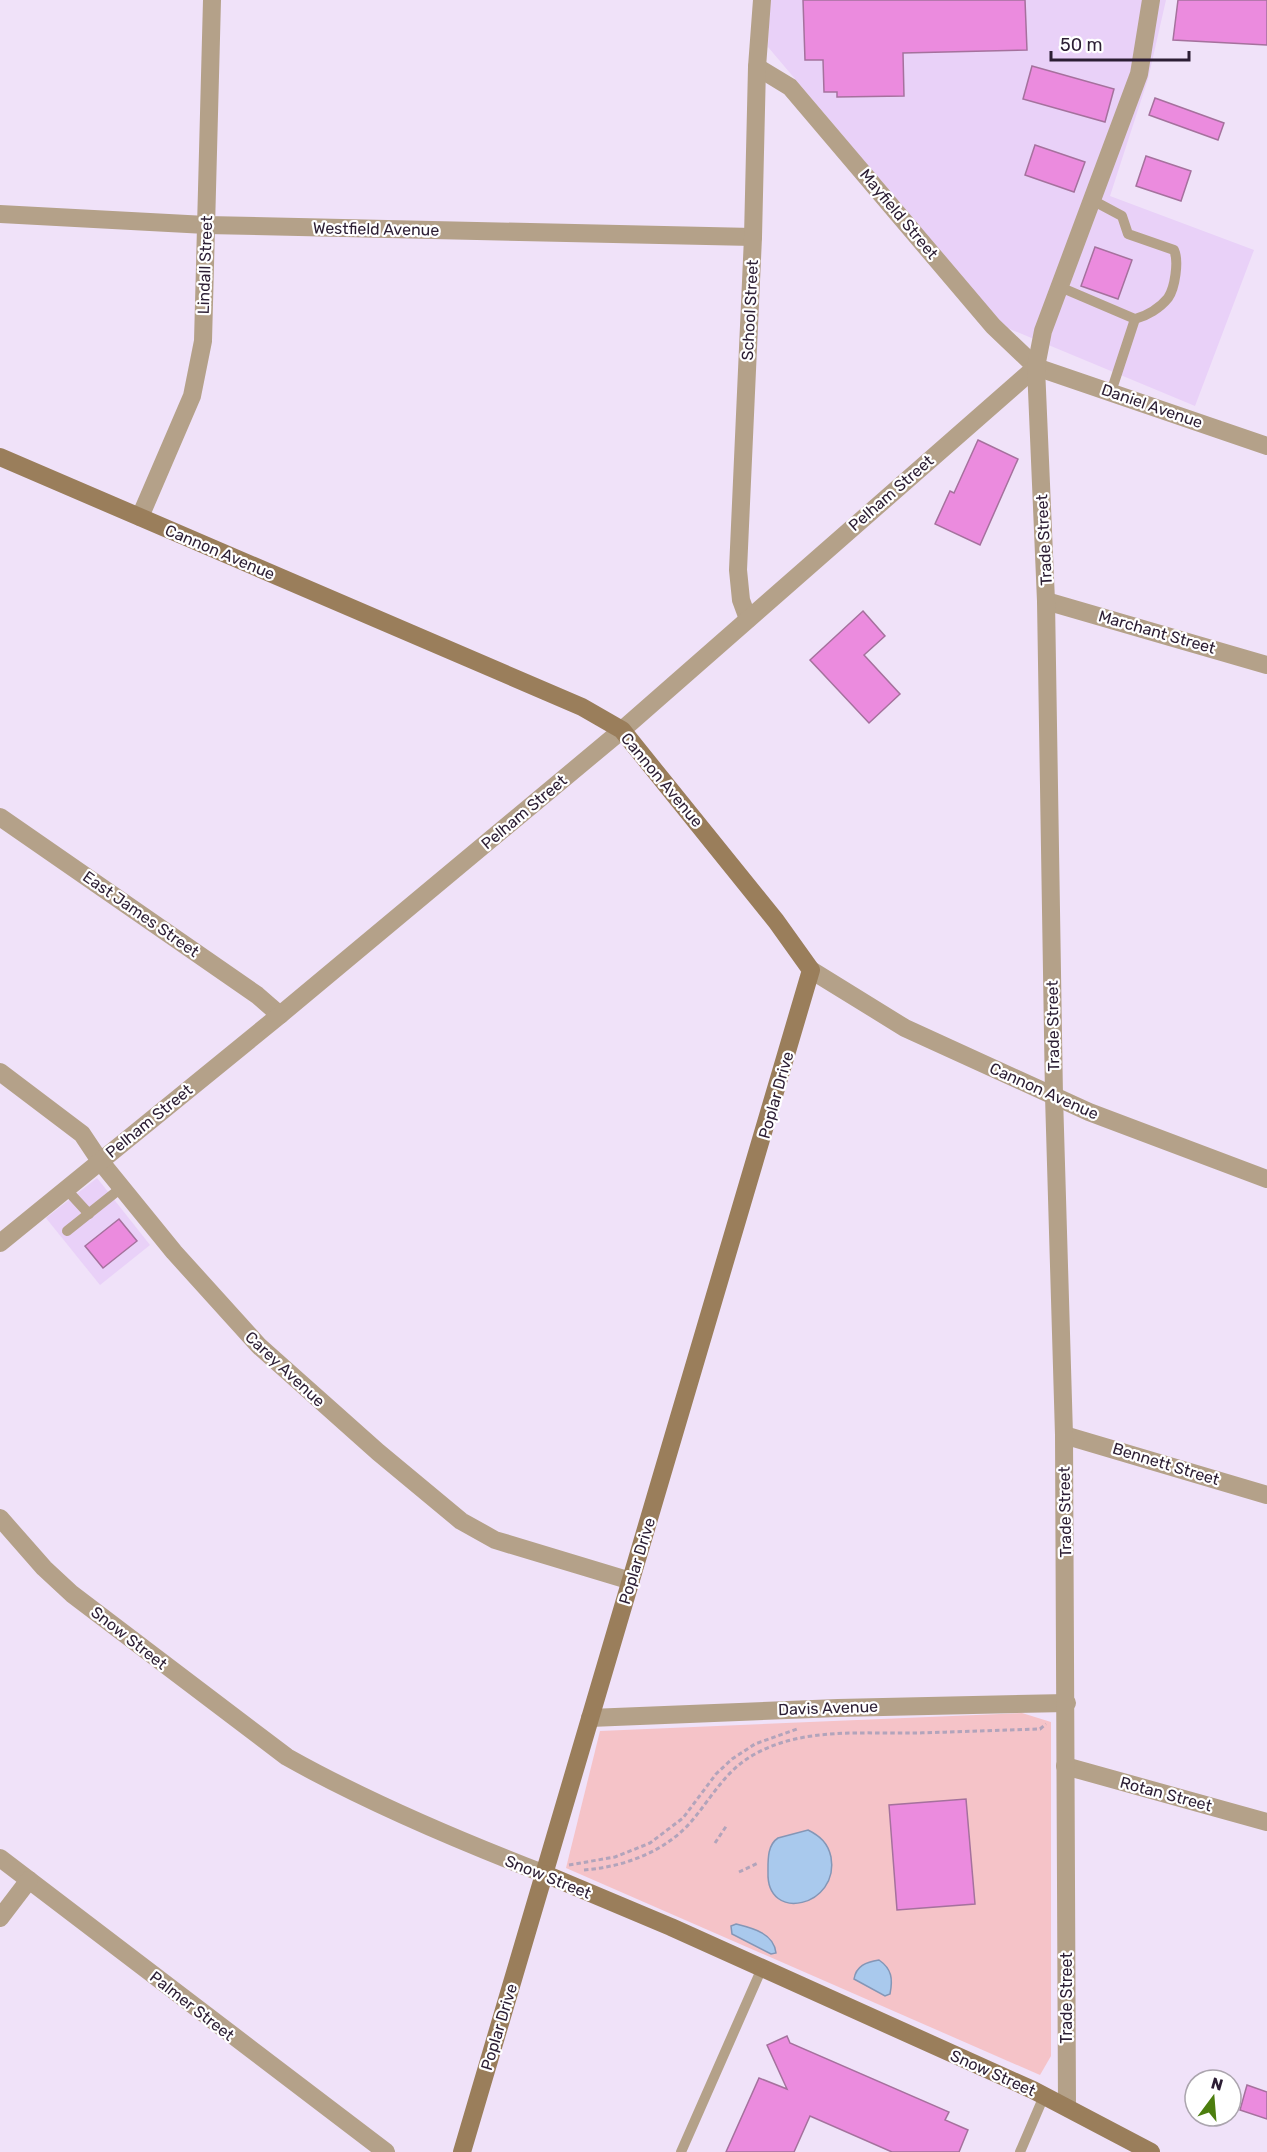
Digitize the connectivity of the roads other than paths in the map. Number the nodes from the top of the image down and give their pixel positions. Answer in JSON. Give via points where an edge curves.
{"nodes":[{"id":1,"x":212,"y":0,"type":"edge"},
{"id":2,"x":762,"y":0,"type":"edge"},
{"id":3,"x":1151,"y":0,"type":"edge"},
{"id":4,"x":757,"y":67,"type":"junction"},
{"id":5,"x":1092,"y":200,"type":"junction"},
{"id":6,"x":0,"y":214,"type":"edge"},
{"id":7,"x":206,"y":225,"type":"junction"},
{"id":8,"x":753,"y":237,"type":"junction"},
{"id":9,"x":1060,"y":287,"type":"junction"},
{"id":10,"x":1135,"y":320,"type":"junction"},
{"id":11,"x":1036,"y":367,"type":"junction"},
{"id":12,"x":1111,"y":392,"type":"junction"},
{"id":13,"x":1267,"y":446,"type":"edge"},
{"id":14,"x":0,"y":457,"type":"edge"},
{"id":15,"x":140,"y":517,"type":"junction"},
{"id":16,"x":1046,"y":601,"type":"junction"},
{"id":17,"x":748,"y":619,"type":"junction"},
{"id":18,"x":1267,"y":665,"type":"edge"},
{"id":19,"x":622,"y":730,"type":"junction"},
{"id":20,"x":0,"y":817,"type":"edge"},
{"id":21,"x":811,"y":970,"type":"junction"},
{"id":22,"x":280,"y":1015,"type":"junction"},
{"id":23,"x":0,"y":1072,"type":"edge"},
{"id":24,"x":1054,"y":1096,"type":"junction"},
{"id":25,"x":100,"y":1161,"type":"junction"},
{"id":26,"x":1267,"y":1179,"type":"edge"},
{"id":27,"x":121,"y":1188,"type":"junction"},
{"id":28,"x":66,"y":1189,"type":"junction"},
{"id":29,"x":89,"y":1214,"type":"junction"},
{"id":30,"x":67,"y":1231,"type":"dead end"},
{"id":31,"x":0,"y":1243,"type":"edge"},
{"id":32,"x":1064,"y":1435,"type":"junction"},
{"id":33,"x":1267,"y":1495,"type":"edge"},
{"id":34,"x":0,"y":1518,"type":"edge"},
{"id":35,"x":631,"y":1581,"type":"junction"},
{"id":36,"x":1067,"y":1703,"type":"junction"},
{"id":37,"x":590,"y":1718,"type":"junction"},
{"id":38,"x":1065,"y":1766,"type":"junction"},
{"id":39,"x":1267,"y":1822,"type":"edge"},
{"id":40,"x":0,"y":1858,"type":"edge"},
{"id":41,"x":545,"y":1875,"type":"junction"},
{"id":42,"x":29,"y":1880,"type":"junction"},
{"id":43,"x":0,"y":1918,"type":"edge"},
{"id":44,"x":762,"y":1968,"type":"junction"},
{"id":45,"x":1044,"y":2096,"type":"junction"},
{"id":46,"x":1067,"y":2107,"type":"junction"},
{"id":47,"x":386,"y":2152,"type":"edge"},
{"id":48,"x":462,"y":2152,"type":"edge"},
{"id":49,"x":681,"y":2152,"type":"edge"},
{"id":50,"x":1020,"y":2152,"type":"edge"},
{"id":51,"x":1151,"y":2152,"type":"edge"}],
"edges":[{"from":1,"to":7,"type":"street","name":"Lindall Street"},
{"from":2,"to":4,"type":"street","name":"School Street"},
{"from":3,"to":5,"type":"street","name":"Trade Street","via":[[1139,74]]},
{"from":4,"to":8,"type":"street","name":"School Street"},
{"from":4,"to":11,"type":"street","name":"Mayfield Street","via":[[790,87],[993,326]]},
{"from":5,"to":9,"type":"street","name":"Trade Street"},
{"from":5,"to":10,"type":"lane","via":[[1122,216],[1128,234],[1174,250],[1178,258],[1169,297],[1147,316]]},
{"from":6,"to":7,"type":"street","name":"Westfield Avenue"},
{"from":7,"to":8,"type":"street","name":"Westfield Avenue"},
{"from":7,"to":15,"type":"street","name":"Lindall Street","via":[[199,369],[192,396]]},
{"from":8,"to":17,"type":"street","name":"School Street","via":[[738,570],[741,600]]},
{"from":9,"to":10,"type":"lane"},
{"from":9,"to":11,"type":"street","name":"Trade Street","via":[[1043,331]]},
{"from":10,"to":12,"type":"lane"},
{"from":11,"to":12,"type":"street","name":"Daniel Avenue"},
{"from":11,"to":16,"type":"street","name":"Trade Street"},
{"from":11,"to":17,"type":"street","name":"Pelham Street"},
{"from":12,"to":13,"type":"street","name":"Daniel Avenue"},
{"from":14,"to":15,"type":"street","name":"Cannon Avenue"},
{"from":15,"to":19,"type":"street","name":"Cannon Avenue","via":[[582,707]]},
{"from":16,"to":18,"type":"street","name":"Marchant Street"},
{"from":16,"to":24,"type":"street","name":"Trade Street"},
{"from":17,"to":19,"type":"street","name":"Pelham Street"},
{"from":19,"to":21,"type":"street","name":"Cannon Avenue"},
{"from":19,"to":22,"type":"street","name":"Pelham Street"},
{"from":20,"to":22,"type":"street","name":"East James Street","via":[[257,995]]},
{"from":21,"to":24,"type":"street","name":"Cannon Avenue","via":[[905,1028]]},
{"from":21,"to":35,"type":"street","name":"Poplar Drive"},
{"from":22,"to":25,"type":"street","name":"Pelham Street"},
{"from":23,"to":25,"type":"street","name":"Carey Avenue","via":[[70,1123]]},
{"from":24,"to":26,"type":"street","name":"Cannon Avenue"},
{"from":24,"to":32,"type":"street","name":"Trade Street"},
{"from":25,"to":27,"type":"street","name":"Carey Avenue"},
{"from":25,"to":28,"type":"street","name":"Pelham Street"},
{"from":27,"to":29,"type":"lane"},
{"from":27,"to":35,"type":"street","name":"Carey Avenue","via":[[259,1346],[461,1521],[495,1540]]},
{"from":28,"to":29,"type":"lane"},
{"from":28,"to":31,"type":"street","name":"Pelham Street"},
{"from":29,"to":30,"type":"lane"},
{"from":32,"to":33,"type":"street","name":"Bennett Street"},
{"from":32,"to":36,"type":"street","name":"Trade Street"},
{"from":34,"to":41,"type":"street","name":"Snow Street","via":[[44,1569],[72,1594],[287,1757],[463,1842]]},
{"from":35,"to":37,"type":"street","name":"Poplar Drive"},
{"from":36,"to":37,"type":"street","name":"Davis Avenue"},
{"from":36,"to":38,"type":"street","name":"Trade Street"},
{"from":37,"to":41,"type":"street","name":"Poplar Drive"},
{"from":38,"to":39,"type":"street","name":"Rotan Street"},
{"from":38,"to":46,"type":"street","name":"Trade Street"},
{"from":40,"to":42,"type":"street","name":"Palmer Street"},
{"from":41,"to":44,"type":"street","name":"Snow Street"},
{"from":41,"to":48,"type":"street","name":"Poplar Drive"},
{"from":42,"to":43,"type":"street"},
{"from":42,"to":47,"type":"street","name":"Palmer Street"},
{"from":44,"to":45,"type":"street","name":"Snow Street"},
{"from":44,"to":49,"type":"lane"},
{"from":45,"to":46,"type":"street","name":"Snow Street"},
{"from":45,"to":50,"type":"lane"},
{"from":46,"to":51,"type":"street","name":"Snow Street"}]}
